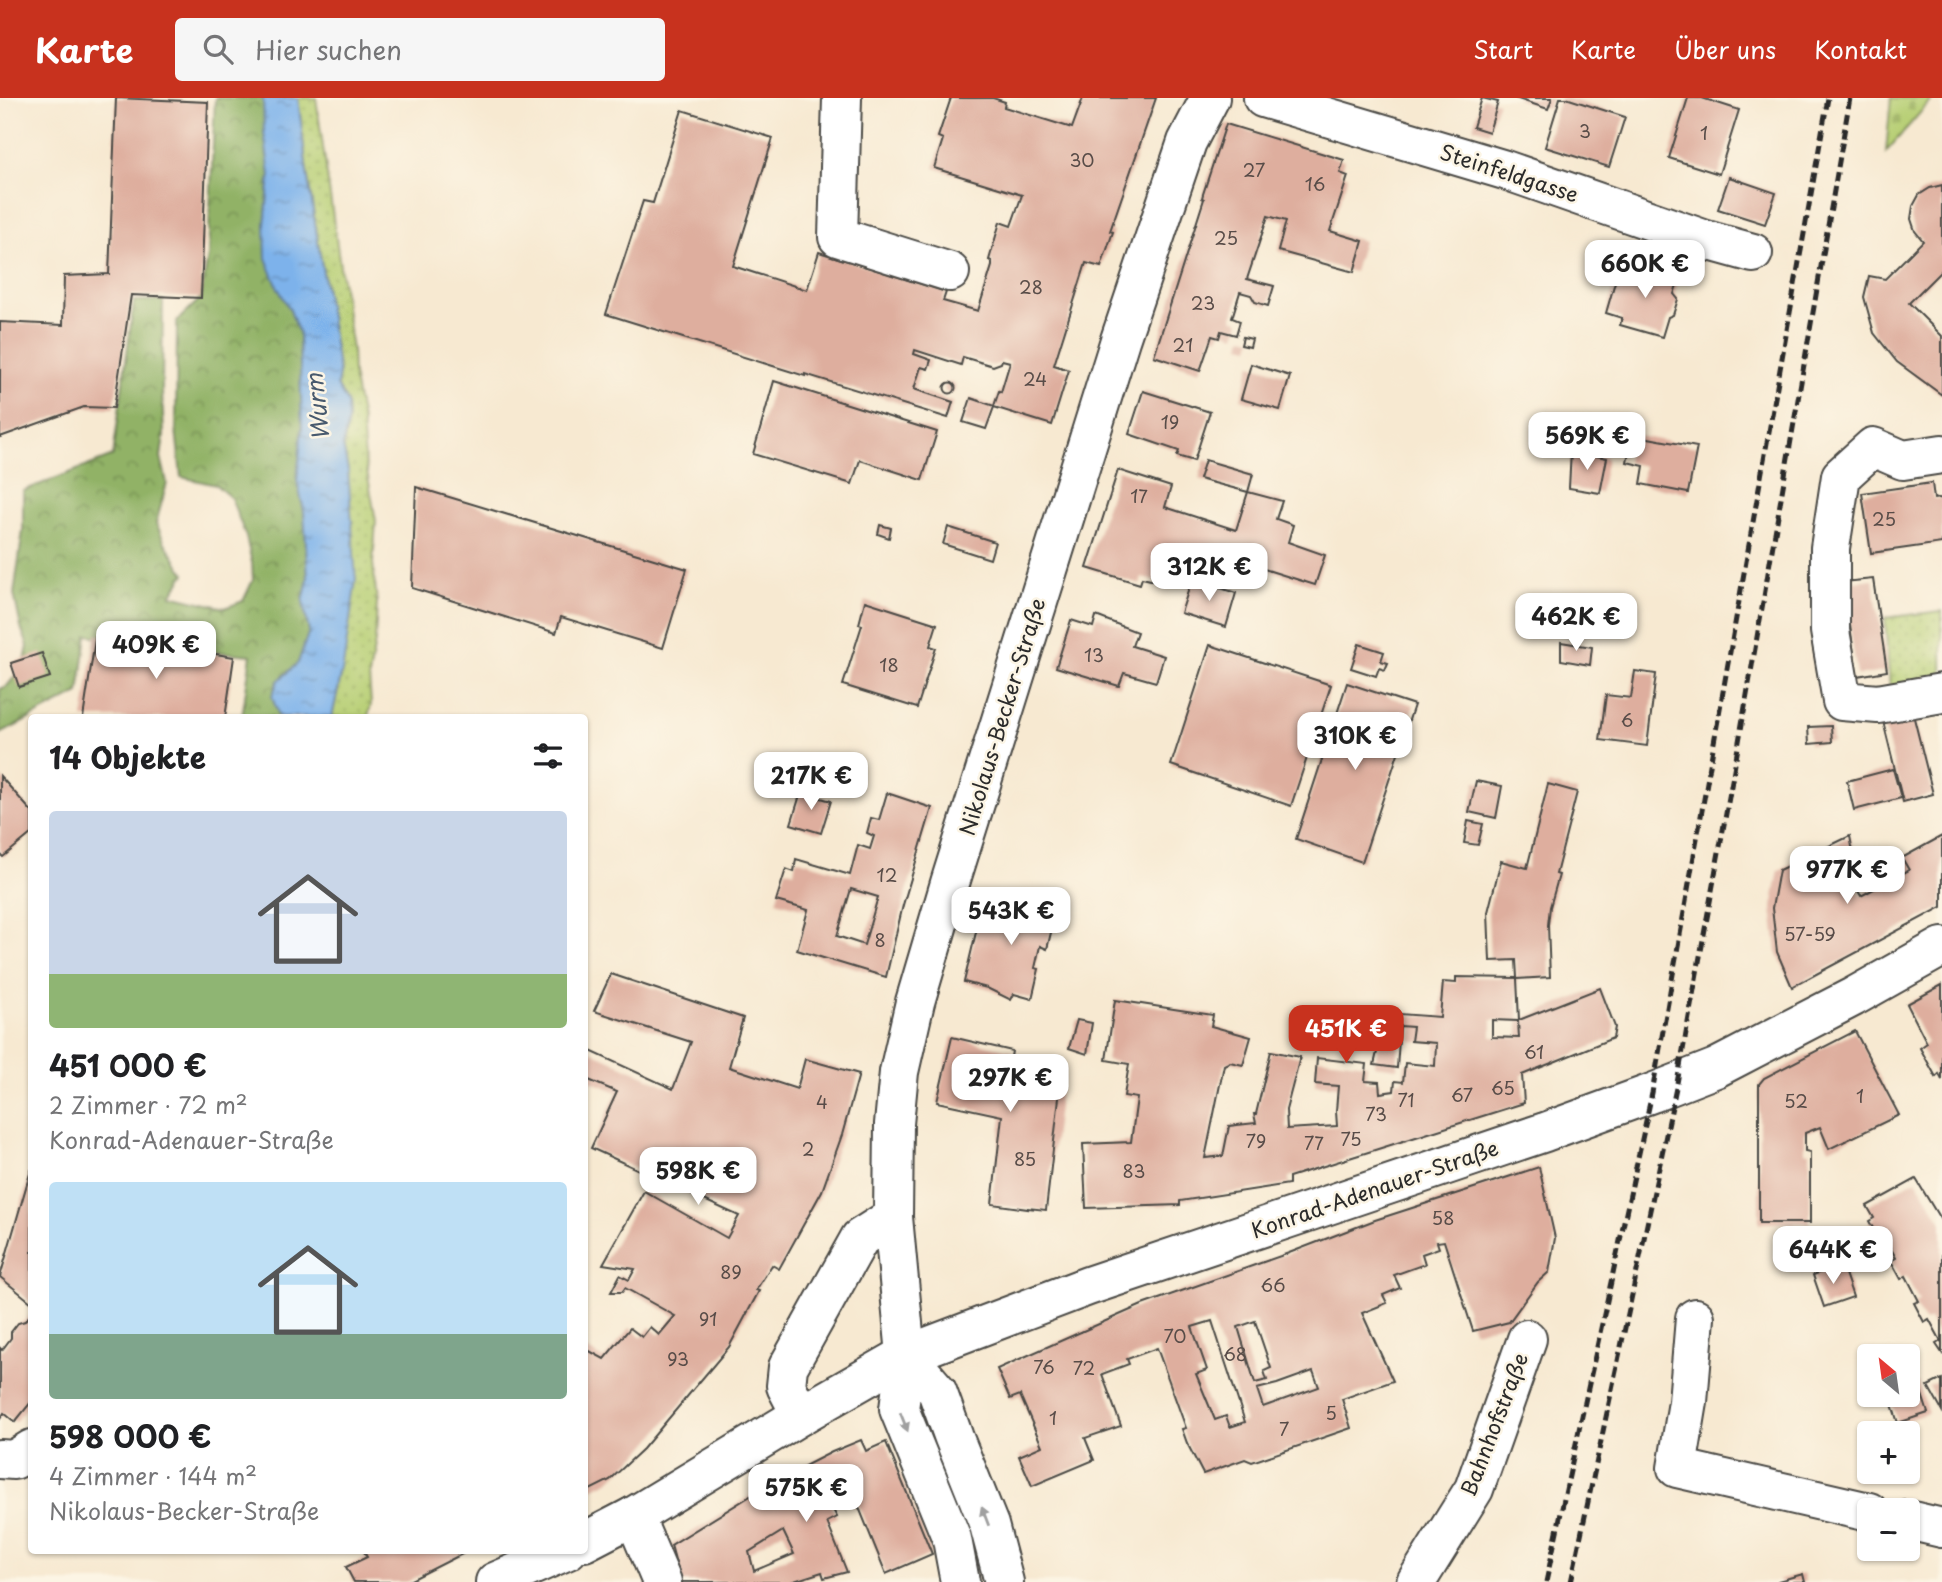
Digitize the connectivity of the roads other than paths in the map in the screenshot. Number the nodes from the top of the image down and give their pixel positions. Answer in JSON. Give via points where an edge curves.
{"nodes":[{"id":1,"x":842,"y":98,"type":"edge"},
{"id":2,"x":1210,"y":98,"type":"edge"},
{"id":3,"x":1264,"y":98,"type":"edge"},
{"id":4,"x":1754,"y":253,"type":"dead end"},
{"id":5,"x":950,"y":272,"type":"dead end"},
{"id":6,"x":1942,"y":454,"type":"edge"},
{"id":7,"x":1942,"y":693,"type":"edge"},
{"id":8,"x":1942,"y":947,"type":"edge"},
{"id":9,"x":893,"y":1217,"type":"junction"},
{"id":10,"x":1695,"y":1318,"type":"dead end"},
{"id":11,"x":1527,"y":1339,"type":"dead end"},
{"id":12,"x":906,"y":1355,"type":"junction"},
{"id":13,"x":801,"y":1415,"type":"junction"},
{"id":14,"x":28,"y":1452,"type":"edge"},
{"id":15,"x":0,"y":1459,"type":"edge"},
{"id":16,"x":1857,"y":1508,"type":"edge"},
{"id":17,"x":634,"y":1516,"type":"junction"},
{"id":18,"x":1920,"y":1523,"type":"edge"},
{"id":19,"x":1942,"y":1528,"type":"edge"},
{"id":20,"x":588,"y":1540,"type":"edge"},
{"id":21,"x":560,"y":1554,"type":"edge"},
{"id":22,"x":495,"y":1582,"type":"edge"},
{"id":23,"x":662,"y":1582,"type":"edge"},
{"id":24,"x":960,"y":1582,"type":"edge"},
{"id":25,"x":1003,"y":1582,"type":"edge"},
{"id":26,"x":1416,"y":1582,"type":"edge"}],
"edges":[{"from":1,"to":5,"type":"main road","via":[[838,237]]},
{"from":2,"to":9,"type":"main road","name":"Nikolaus-Becker-Straße","via":[[1187,142],[1120,340],[915,1002],[894,1124]]},
{"from":3,"to":4,"type":"main road","name":"Steinfeldgasse","via":[[1505,170]]},
{"from":6,"to":7,"type":"main road","via":[[1903,460],[1873,446],[1841,476],[1830,548],[1830,631],[1842,701],[1878,704]]},
{"from":8,"to":12,"type":"main road","name":"Konrad-Adenauer-Straße","via":[[1716,1068],[1653,1093],[1088,1286]]},
{"from":9,"to":12,"type":"main road","name":"Nikolaus-Becker-Straße"},
{"from":9,"to":13,"type":"main road","via":[[860,1238],[788,1367],[786,1386]]},
{"from":10,"to":16,"type":"main road","via":[[1677,1468]]},
{"from":11,"to":26,"type":"main road","name":"Bahnhofstraße","via":[[1474,1489]]},
{"from":12,"to":13,"type":"main road","name":"Konrad-Adenauer-Straße"},
{"from":12,"to":24,"type":"main road","name":"Nikolaus-Becker-Straße","one_way":true,"via":[[899,1409],[952,1539]]},
{"from":25,"to":12,"type":"main road","one_way":true,"via":[[989,1525],[937,1391]]},
{"from":13,"to":17,"type":"main road","name":"Konrad-Adenauer-Straße"},
{"from":14,"to":15,"type":"main road","via":[[15,1460]]},
{"from":17,"to":20,"type":"main road","name":"Konrad-Adenauer-Straße"},
{"from":17,"to":23,"type":"main road"},
{"from":18,"to":19,"type":"main road"},
{"from":21,"to":22,"type":"main road"}]}
